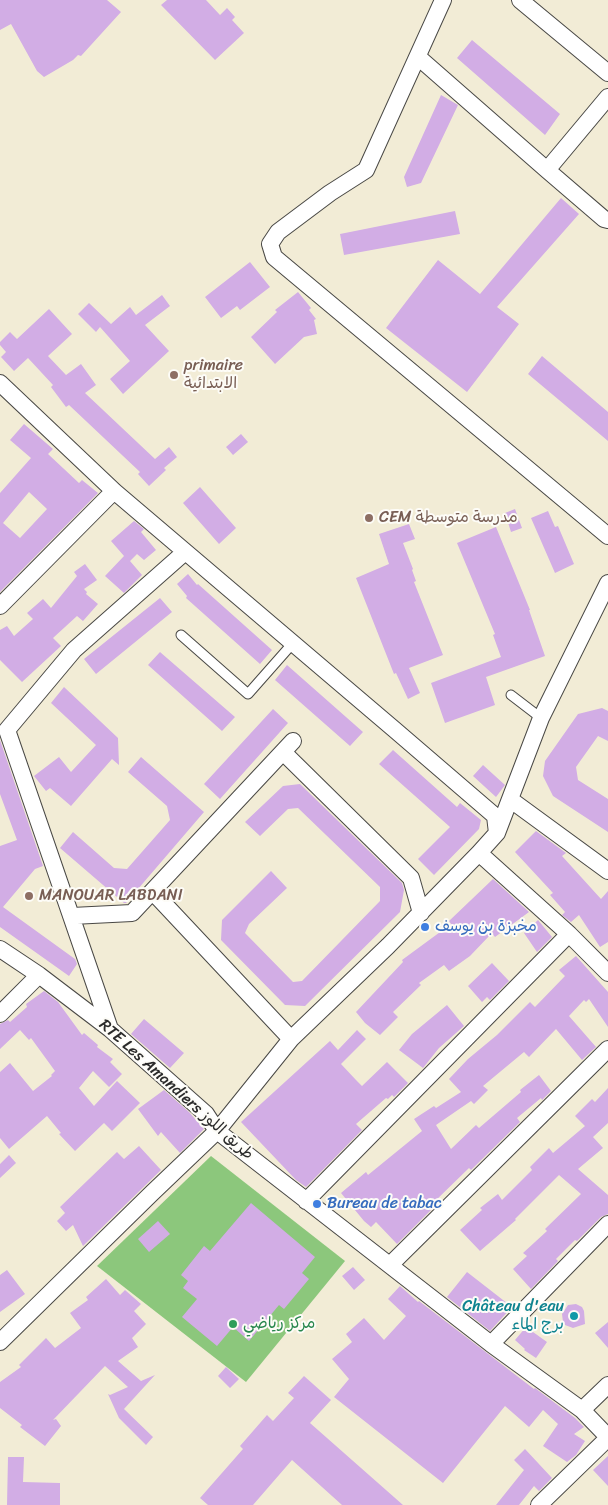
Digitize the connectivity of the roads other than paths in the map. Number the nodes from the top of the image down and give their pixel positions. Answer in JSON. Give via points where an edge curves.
{"nodes":[{"id":1,"x":443,"y":0,"type":"edge"},
{"id":2,"x":520,"y":0,"type":"edge"},
{"id":3,"x":418,"y":57,"type":"junction"},
{"id":4,"x":608,"y":73,"type":"edge"},
{"id":5,"x":608,"y":97,"type":"edge"},
{"id":6,"x":547,"y":170,"type":"junction"},
{"id":7,"x":608,"y":220,"type":"edge"},
{"id":8,"x":0,"y":383,"type":"edge"},
{"id":9,"x":114,"y":492,"type":"junction"},
{"id":10,"x":608,"y":536,"type":"edge"},
{"id":11,"x":185,"y":552,"type":"junction"},
{"id":12,"x":608,"y":583,"type":"edge"},
{"id":13,"x":0,"y":606,"type":"edge"},
{"id":14,"x":182,"y":635,"type":"dead end"},
{"id":15,"x":293,"y":643,"type":"junction"},
{"id":16,"x":511,"y":695,"type":"dead end"},
{"id":17,"x":541,"y":718,"type":"junction"},
{"id":18,"x":511,"y":800,"type":"junction"},
{"id":19,"x":496,"y":833,"type":"junction"},
{"id":20,"x":479,"y":853,"type":"junction"},
{"id":21,"x":608,"y":871,"type":"edge"},
{"id":22,"x":153,"y":892,"type":"junction"},
{"id":23,"x":421,"y":912,"type":"junction"},
{"id":24,"x":72,"y":916,"type":"junction"},
{"id":25,"x":569,"y":934,"type":"junction"},
{"id":26,"x":0,"y":949,"type":"edge"},
{"id":27,"x":608,"y":973,"type":"edge"},
{"id":28,"x":39,"y":975,"type":"junction"},
{"id":29,"x":0,"y":1014,"type":"edge"},
{"id":30,"x":110,"y":1029,"type":"junction"},
{"id":31,"x":291,"y":1039,"type":"junction"},
{"id":32,"x":608,"y":1049,"type":"edge"},
{"id":33,"x":218,"y":1131,"type":"junction"},
{"id":34,"x":306,"y":1201,"type":"junction"},
{"id":35,"x":608,"y":1224,"type":"edge"},
{"id":36,"x":390,"y":1265,"type":"junction"},
{"id":37,"x":0,"y":1342,"type":"edge"},
{"id":38,"x":492,"y":1344,"type":"junction"},
{"id":39,"x":608,"y":1385,"type":"edge"},
{"id":40,"x":582,"y":1410,"type":"junction"},
{"id":41,"x":608,"y":1438,"type":"edge"},
{"id":42,"x":540,"y":1505,"type":"edge"}],
"edges":[{"from":1,"to":3,"type":"street"},
{"from":2,"to":4,"type":"street"},
{"from":3,"to":6,"type":"street"},
{"from":3,"to":10,"type":"street","via":[[366,170],[278,232],[270,244],[274,257]]},
{"from":5,"to":6,"type":"street"},
{"from":6,"to":7,"type":"street"},
{"from":8,"to":9,"type":"street"},
{"from":9,"to":11,"type":"street"},
{"from":9,"to":13,"type":"street"},
{"from":11,"to":15,"type":"street"},
{"from":11,"to":24,"type":"street","via":[[74,650],[7,730]]},
{"from":12,"to":17,"type":"street"},
{"from":14,"to":15,"type":"lane","via":[[248,694]]},
{"from":15,"to":19,"type":"street","via":[[494,816]]},
{"from":16,"to":17,"type":"lane"},
{"from":17,"to":18,"type":"street"},
{"from":18,"to":19,"type":"street"},
{"from":18,"to":21,"type":"street"},
{"from":19,"to":20,"type":"street"},
{"from":20,"to":23,"type":"street"},
{"from":20,"to":25,"type":"street"},
{"from":22,"to":23,"type":"street","via":[[288,746],[411,878]]},
{"from":22,"to":24,"type":"street","via":[[132,913]]},
{"from":22,"to":31,"type":"street"},
{"from":23,"to":31,"type":"street"},
{"from":24,"to":30,"type":"street"},
{"from":25,"to":27,"type":"street"},
{"from":25,"to":34,"type":"street"},
{"from":26,"to":28,"type":"street","name":"RTE Les Amandiers طريق اللوز"},
{"from":28,"to":29,"type":"street"},
{"from":28,"to":30,"type":"street","name":"RTE Les Amandiers طريق اللوز"},
{"from":30,"to":33,"type":"street","name":"RTE Les Amandiers طريق اللوز","via":[[206,1114]]},
{"from":31,"to":33,"type":"street"},
{"from":32,"to":36,"type":"street"},
{"from":33,"to":34,"type":"street","name":"RTE Les Amandiers طريق اللوز"},
{"from":33,"to":37,"type":"street"},
{"from":34,"to":36,"type":"street","name":"RTE Les Amandiers طريق اللوز"},
{"from":35,"to":38,"type":"street"},
{"from":36,"to":38,"type":"street","name":"RTE Les Amandiers طريق اللوز"},
{"from":38,"to":40,"type":"street","name":"RTE Les Amandiers طريق اللوز"},
{"from":39,"to":40,"type":"street"},
{"from":40,"to":41,"type":"street","name":"RTE Les Amandiers طريق اللوز"},
{"from":41,"to":42,"type":"street"}]}
